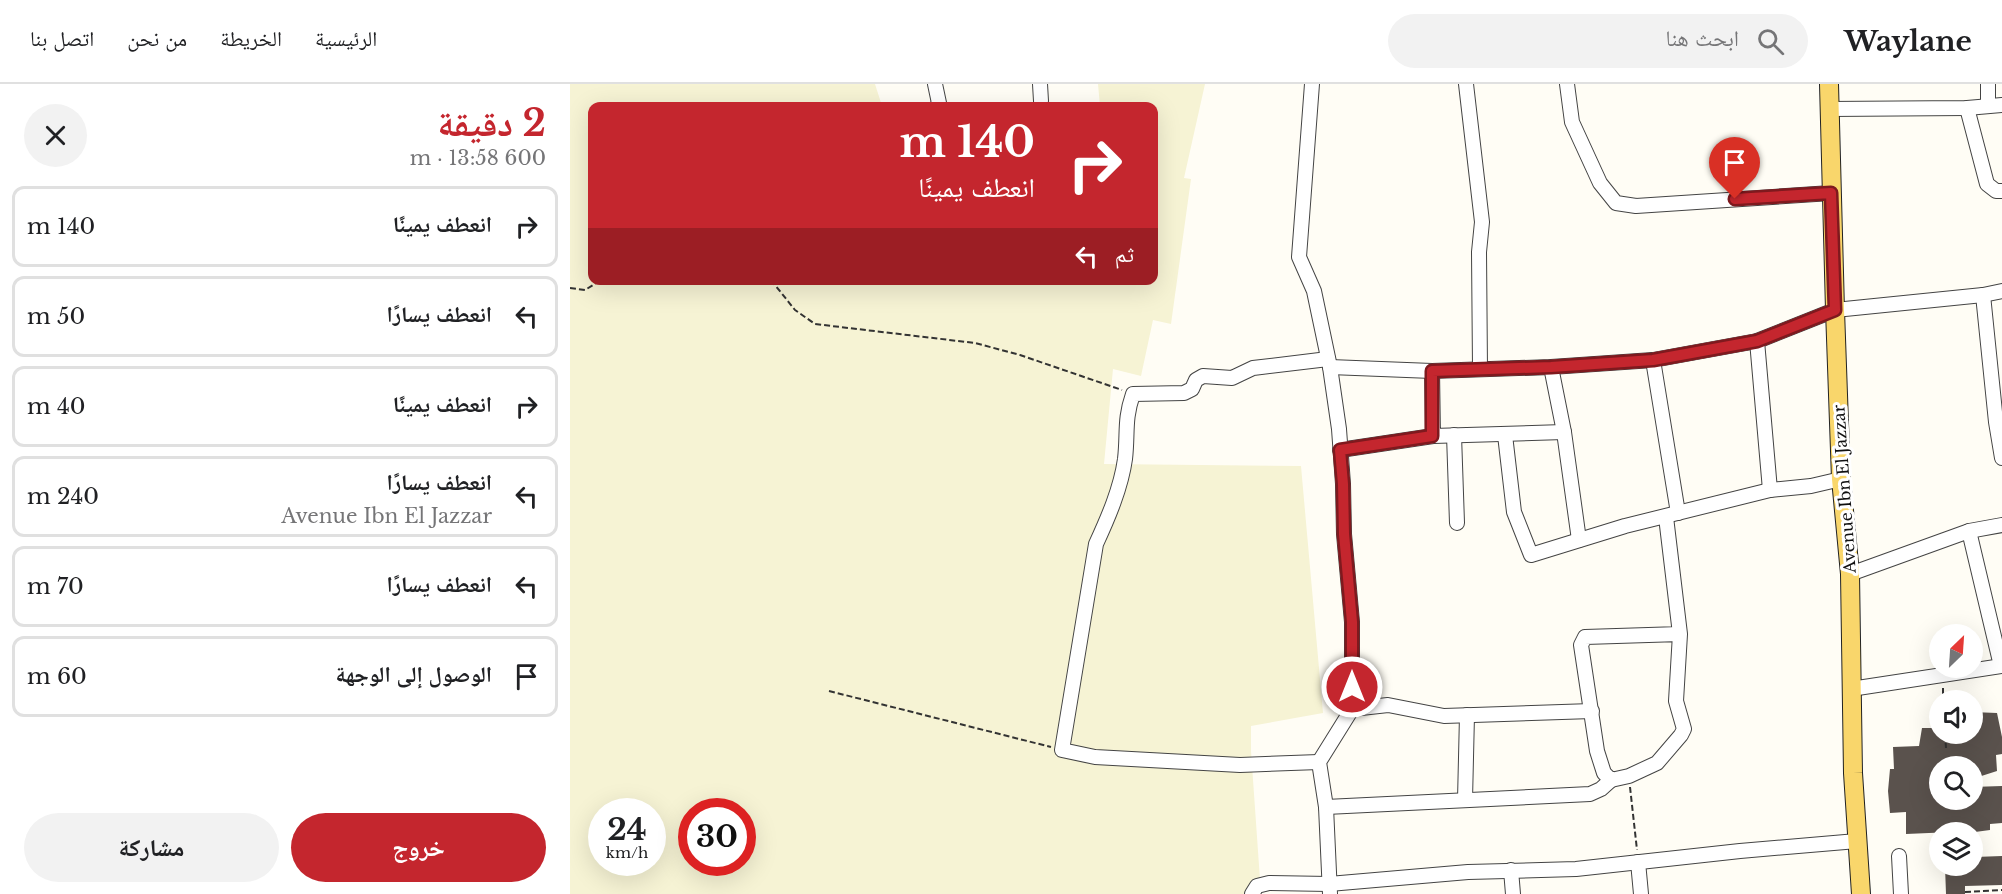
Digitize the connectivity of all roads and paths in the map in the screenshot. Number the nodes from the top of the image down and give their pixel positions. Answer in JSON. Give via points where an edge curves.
{"nodes":[{"id":1,"x":935,"y":84,"type":"edge"},
{"id":2,"x":1040,"y":84,"type":"edge"},
{"id":3,"x":1312,"y":84,"type":"edge"},
{"id":4,"x":1466,"y":84,"type":"edge"},
{"id":5,"x":1567,"y":84,"type":"edge"},
{"id":6,"x":1829,"y":84,"type":"edge"},
{"id":7,"x":1988,"y":84,"type":"edge"},
{"id":8,"x":1041,"y":101,"type":"dead end"},
{"id":9,"x":939,"y":102,"type":"edge"},
{"id":10,"x":2002,"y":105,"type":"edge"},
{"id":11,"x":1988,"y":106,"type":"junction"},
{"id":12,"x":1967,"y":108,"type":"junction"},
{"id":13,"x":1828,"y":109,"type":"junction"},
{"id":14,"x":2002,"y":191,"type":"edge"},
{"id":15,"x":1831,"y":193,"type":"junction"},
{"id":16,"x":593,"y":285,"type":"edge"},
{"id":17,"x":775,"y":285,"type":"edge"},
{"id":18,"x":570,"y":288,"type":"edge"},
{"id":19,"x":2002,"y":291,"type":"edge"},
{"id":20,"x":1983,"y":295,"type":"junction"},
{"id":21,"x":1835,"y":310,"type":"junction"},
{"id":22,"x":1757,"y":341,"type":"junction"},
{"id":23,"x":1653,"y":360,"type":"junction"},
{"id":24,"x":1329,"y":363,"type":"junction"},
{"id":25,"x":1551,"y":367,"type":"junction"},
{"id":26,"x":1480,"y":368,"type":"junction"},
{"id":27,"x":1432,"y":371,"type":"junction"},
{"id":28,"x":1133,"y":394,"type":"junction"},
{"id":29,"x":1564,"y":432,"type":"junction"},
{"id":30,"x":1454,"y":435,"type":"junction"},
{"id":31,"x":1505,"y":435,"type":"junction"},
{"id":32,"x":1432,"y":436,"type":"junction"},
{"id":33,"x":1340,"y":450,"type":"junction"},
{"id":34,"x":2002,"y":458,"type":"edge"},
{"id":35,"x":1841,"y":479,"type":"junction"},
{"id":36,"x":1770,"y":490,"type":"junction"},
{"id":37,"x":1672,"y":515,"type":"junction"},
{"id":38,"x":1456,"y":523,"type":"dead end"},
{"id":39,"x":2002,"y":525,"type":"edge"},
{"id":40,"x":1969,"y":531,"type":"junction"},
{"id":41,"x":1579,"y":540,"type":"junction"},
{"id":42,"x":1850,"y":574,"type":"junction"},
{"id":43,"x":1680,"y":634,"type":"junction"},
{"id":44,"x":2001,"y":666,"type":"edge"},
{"id":45,"x":1851,"y":689,"type":"junction"},
{"id":46,"x":829,"y":691,"type":"dead end"},
{"id":47,"x":1352,"y":709,"type":"junction"},
{"id":48,"x":1592,"y":711,"type":"junction"},
{"id":49,"x":1467,"y":715,"type":"junction"},
{"id":50,"x":1946,"y":744,"type":"edge"},
{"id":51,"x":1946,"y":748,"type":"dead end"},
{"id":52,"x":1062,"y":750,"type":"junction"},
{"id":53,"x":1319,"y":762,"type":"junction"},
{"id":54,"x":1629,"y":776,"type":"junction"},
{"id":55,"x":1611,"y":780,"type":"junction"},
{"id":56,"x":1465,"y":800,"type":"junction"},
{"id":57,"x":1326,"y":807,"type":"junction"},
{"id":58,"x":1857,"y":841,"type":"junction"},
{"id":59,"x":1899,"y":856,"type":"dead end"},
{"id":60,"x":1638,"y":862,"type":"junction"},
{"id":61,"x":1511,"y":870,"type":"junction"},
{"id":62,"x":1329,"y":889,"type":"edge"},
{"id":63,"x":2002,"y":890,"type":"edge"},
{"id":64,"x":1965,"y":892,"type":"dead end"},
{"id":65,"x":1252,"y":894,"type":"edge"},
{"id":66,"x":1513,"y":894,"type":"edge"},
{"id":67,"x":1641,"y":894,"type":"edge"},
{"id":68,"x":1861,"y":894,"type":"edge"},
{"id":69,"x":1900,"y":894,"type":"edge"}],
"edges":[{"from":1,"to":9,"type":"street"},
{"from":2,"to":8,"type":"street"},
{"from":3,"to":24,"type":"street","via":[[1299,257],[1314,291]]},
{"from":4,"to":26,"type":"street","via":[[1482,222]]},
{"from":5,"to":15,"type":"street","via":[[1575,130],[1600,183],[1616,203],[1636,206]]},
{"from":6,"to":13,"type":"main road","name":"Avenue Ibn El Jazzar"},
{"from":7,"to":11,"type":"street"},
{"from":10,"to":11,"type":"street"},
{"from":11,"to":12,"type":"street"},
{"from":12,"to":13,"type":"street"},
{"from":12,"to":14,"type":"street","via":[[1987,184]]},
{"from":13,"to":15,"type":"main road","name":"Avenue Ibn El Jazzar"},
{"from":15,"to":21,"type":"main road","name":"Avenue Ibn El Jazzar"},
{"from":16,"to":18,"type":"path","via":[[585,290]]},
{"from":17,"to":28,"type":"path","via":[[795,310],[815,324],[975,343]]},
{"from":19,"to":20,"type":"street"},
{"from":20,"to":21,"type":"street"},
{"from":20,"to":34,"type":"street"},
{"from":21,"to":22,"type":"street"},
{"from":21,"to":35,"type":"main road","name":"Avenue Ibn El Jazzar"},
{"from":22,"to":23,"type":"street"},
{"from":22,"to":36,"type":"street"},
{"from":23,"to":25,"type":"street"},
{"from":23,"to":37,"type":"street"},
{"from":24,"to":27,"type":"street"},
{"from":24,"to":28,"type":"street","via":[[1253,368],[1232,378],[1203,376],[1184,393]]},
{"from":24,"to":33,"type":"street"},
{"from":25,"to":26,"type":"street"},
{"from":25,"to":29,"type":"street"},
{"from":26,"to":27,"type":"street"},
{"from":27,"to":32,"type":"street"},
{"from":28,"to":52,"type":"street","via":[[1126,419],[1122,475],[1096,544]]},
{"from":29,"to":31,"type":"street"},
{"from":29,"to":41,"type":"street"},
{"from":30,"to":31,"type":"street"},
{"from":30,"to":32,"type":"street"},
{"from":30,"to":38,"type":"street"},
{"from":31,"to":41,"type":"street","via":[[1514,512],[1530,554],[1534,556]]},
{"from":32,"to":33,"type":"street"},
{"from":33,"to":47,"type":"street","via":[[1352,622]]},
{"from":35,"to":36,"type":"street"},
{"from":35,"to":42,"type":"main road","name":"Avenue Ibn El Jazzar"},
{"from":36,"to":37,"type":"street"},
{"from":37,"to":41,"type":"street"},
{"from":37,"to":43,"type":"street"},
{"from":39,"to":40,"type":"street"},
{"from":40,"to":42,"type":"street"},
{"from":40,"to":44,"type":"street"},
{"from":42,"to":45,"type":"main road","name":"Avenue Ibn El Jazzar"},
{"from":43,"to":48,"type":"street","via":[[1585,637],[1581,645]]},
{"from":43,"to":54,"type":"street","via":[[1676,701],[1683,732],[1657,763]]},
{"from":44,"to":45,"type":"street"},
{"from":45,"to":58,"type":"main road","name":"Avenue Ibn El Jazzar"},
{"from":46,"to":52,"type":"path"},
{"from":47,"to":49,"type":"street","via":[[1388,705],[1443,716]]},
{"from":47,"to":53,"type":"street"},
{"from":48,"to":49,"type":"street"},
{"from":48,"to":55,"type":"street","via":[[1597,750],[1604,773]]},
{"from":49,"to":56,"type":"street"},
{"from":50,"to":51,"type":"path"},
{"from":52,"to":53,"type":"street","via":[[1095,757],[1240,765]]},
{"from":53,"to":57,"type":"street"},
{"from":54,"to":55,"type":"street"},
{"from":54,"to":60,"type":"path"},
{"from":55,"to":56,"type":"street","via":[[1590,794]]},
{"from":56,"to":57,"type":"street"},
{"from":57,"to":62,"type":"street"},
{"from":58,"to":60,"type":"street"},
{"from":58,"to":68,"type":"main road","name":"Avenue Ibn El Jazzar"},
{"from":59,"to":69,"type":"street"},
{"from":60,"to":61,"type":"street","via":[[1576,869]]},
{"from":60,"to":67,"type":"street"},
{"from":61,"to":62,"type":"street"},
{"from":61,"to":66,"type":"street"},
{"from":62,"to":65,"type":"street","via":[[1269,883],[1257,886]]},
{"from":63,"to":64,"type":"path"}]}
